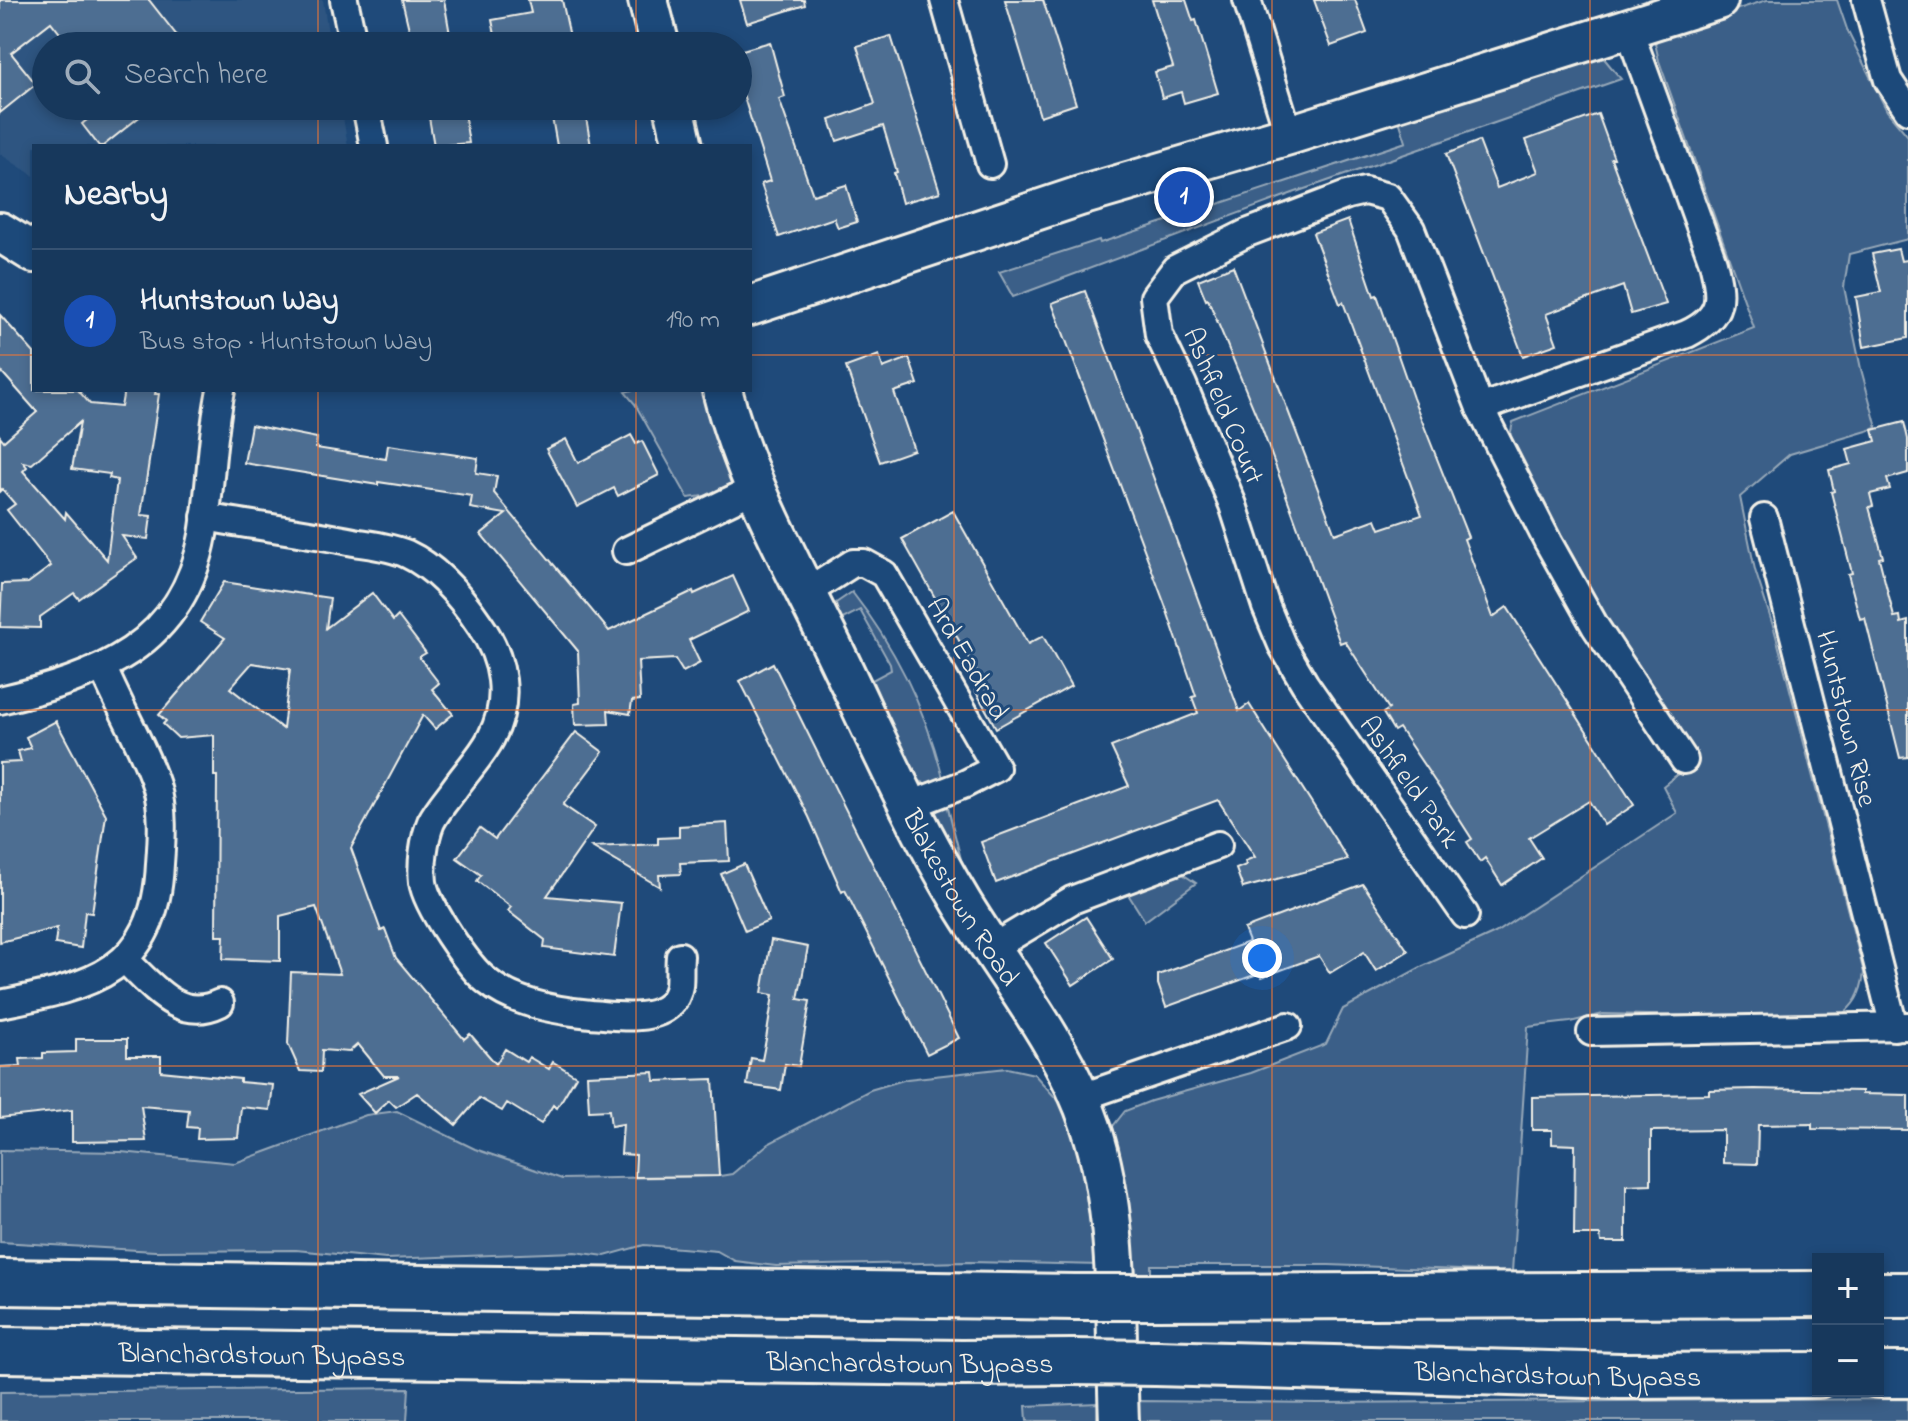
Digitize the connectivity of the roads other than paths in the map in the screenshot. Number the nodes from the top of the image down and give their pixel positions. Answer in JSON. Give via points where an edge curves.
{"nodes":[{"id":1,"x":344,"y":0,"type":"edge"},
{"id":2,"x":648,"y":0,"type":"edge"},
{"id":3,"x":944,"y":0,"type":"edge"},
{"id":4,"x":1247,"y":0,"type":"edge"},
{"id":5,"x":1718,"y":0,"type":"edge"},
{"id":6,"x":1866,"y":0,"type":"edge"},
{"id":7,"x":1628,"y":27,"type":"junction"},
{"id":8,"x":351,"y":32,"type":"edge"},
{"id":9,"x":656,"y":32,"type":"edge"},
{"id":10,"x":1908,"y":110,"type":"edge"},
{"id":11,"x":369,"y":120,"type":"edge"},
{"id":12,"x":677,"y":120,"type":"edge"},
{"id":13,"x":1289,"y":135,"type":"junction"},
{"id":14,"x":374,"y":144,"type":"edge"},
{"id":15,"x":683,"y":144,"type":"edge"},
{"id":16,"x":990,"y":164,"type":"dead end"},
{"id":17,"x":0,"y":232,"type":"edge"},
{"id":18,"x":32,"y":252,"type":"edge"},
{"id":19,"x":752,"y":305,"type":"edge"},
{"id":20,"x":221,"y":392,"type":"edge"},
{"id":21,"x":723,"y":392,"type":"edge"},
{"id":22,"x":1480,"y":408,"type":"junction"},
{"id":23,"x":756,"y":488,"type":"junction"},
{"id":24,"x":205,"y":517,"type":"junction"},
{"id":25,"x":1764,"y":518,"type":"dead end"},
{"id":26,"x":626,"y":551,"type":"dead end"},
{"id":27,"x":806,"y":593,"type":"junction"},
{"id":28,"x":103,"y":668,"type":"junction"},
{"id":29,"x":1305,"y":684,"type":"joint"},
{"id":30,"x":0,"y":700,"type":"edge"},
{"id":31,"x":1684,"y":760,"type":"dead end"},
{"id":32,"x":908,"y":806,"type":"junction"},
{"id":33,"x":1205,"y":859,"type":"dead end"},
{"id":34,"x":1465,"y":915,"type":"dead end"},
{"id":35,"x":992,"y":948,"type":"junction"},
{"id":36,"x":680,"y":956,"type":"dead end"},
{"id":37,"x":125,"y":960,"type":"junction"},
{"id":38,"x":220,"y":1003,"type":"dead end"},
{"id":39,"x":0,"y":1004,"type":"edge"},
{"id":40,"x":1288,"y":1026,"type":"dead end"},
{"id":41,"x":1901,"y":1026,"type":"edge"},
{"id":42,"x":1591,"y":1032,"type":"dead end"},
{"id":43,"x":1079,"y":1098,"type":"junction"},
{"id":44,"x":0,"y":1260,"type":"edge"},
{"id":45,"x":0,"y":1282,"type":"edge"},
{"id":46,"x":291,"y":1286,"type":"junction"},
{"id":47,"x":1812,"y":1294,"type":"edge"},
{"id":48,"x":1884,"y":1295,"type":"edge"},
{"id":49,"x":1908,"y":1295,"type":"edge"},
{"id":50,"x":0,"y":1350,"type":"edge"},
{"id":51,"x":851,"y":1360,"type":"junction"},
{"id":52,"x":0,"y":1373,"type":"edge"},
{"id":53,"x":1812,"y":1375,"type":"edge"},
{"id":54,"x":1884,"y":1375,"type":"edge"},
{"id":55,"x":1908,"y":1375,"type":"edge"},
{"id":56,"x":1119,"y":1421,"type":"edge"}],
"edges":[{"from":1,"to":8,"type":"street"},
{"from":2,"to":9,"type":"street"},
{"from":3,"to":16,"type":"street"},
{"from":4,"to":13,"type":"street"},
{"from":5,"to":7,"type":"street"},
{"from":6,"to":10,"type":"street","via":[[1888,80]]},
{"from":7,"to":13,"type":"street"},
{"from":7,"to":22,"type":"street","via":[[1713,262],[1720,289],[1716,310],[1705,326],[1687,334]]},
{"from":11,"to":14,"type":"street"},
{"from":12,"to":15,"type":"street"},
{"from":13,"to":19,"type":"street","via":[[1080,196]]},
{"from":17,"to":18,"type":"street"},
{"from":20,"to":24,"type":"street"},
{"from":21,"to":23,"type":"street","name":"Blakestown Road"},
{"from":22,"to":29,"type":"street","name":"Ashfield Court","via":[[1411,229],[1388,197],[1378,193],[1347,195],[1247,233],[1175,269],[1154,297],[1159,335],[1233,505],[1266,607]]},
{"from":22,"to":31,"type":"street","name":"Ashfield Court","via":[[1595,626]]},
{"from":23,"to":26,"type":"street"},
{"from":23,"to":27,"type":"street","name":"Blakestown Road"},
{"from":24,"to":28,"type":"street","via":[[197,560],[175,608],[148,639]]},
{"from":24,"to":36,"type":"street","via":[[409,555],[449,587],[489,638],[500,661],[502,706],[490,740],[431,821],[423,855],[423,884],[438,917],[488,982],[525,1002],[572,1013],[656,1014],[679,989]]},
{"from":25,"to":41,"type":"street","name":"Huntstown Rise","via":[[1768,582]]},
{"from":27,"to":32,"type":"street","name":"Blakestown Road"},
{"from":27,"to":32,"type":"street","name":"Ard Eadrad","via":[[853,563],[884,574],[996,768]]},
{"from":28,"to":30,"type":"street"},
{"from":28,"to":37,"type":"street","via":[[153,776],[162,821],[153,908],[142,938]]},
{"from":29,"to":34,"type":"street","name":"Ashfield Park"},
{"from":32,"to":35,"type":"street","name":"Blakestown Road"},
{"from":33,"to":35,"type":"street","via":[[1072,900]]},
{"from":35,"to":43,"type":"street","name":"Blakestown Road","via":[[1058,1052]]},
{"from":37,"to":38,"type":"street","via":[[181,1007],[200,1010]]},
{"from":37,"to":39,"type":"street","via":[[80,985]]},
{"from":40,"to":43,"type":"street"},
{"from":41,"to":42,"type":"street","name":"Huntstown Rise"},
{"from":43,"to":56,"type":"street","name":"Blakestown Road","via":[[1099,1153],[1109,1223]]},
{"from":44,"to":46,"type":"highway","via":[[159,1265]]},
{"from":45,"to":46,"type":"highway"},
{"from":46,"to":47,"type":"highway","bridge":true,"via":[[1074,1297]]},
{"from":48,"to":49,"type":"highway"},
{"from":50,"to":51,"type":"highway","name":"Blanchardstown Bypass"},
{"from":51,"to":52,"type":"highway","via":[[695,1379]]},
{"from":51,"to":53,"type":"highway","name":"Blanchardstown Bypass","bridge":true},
{"from":54,"to":55,"type":"highway"}]}
